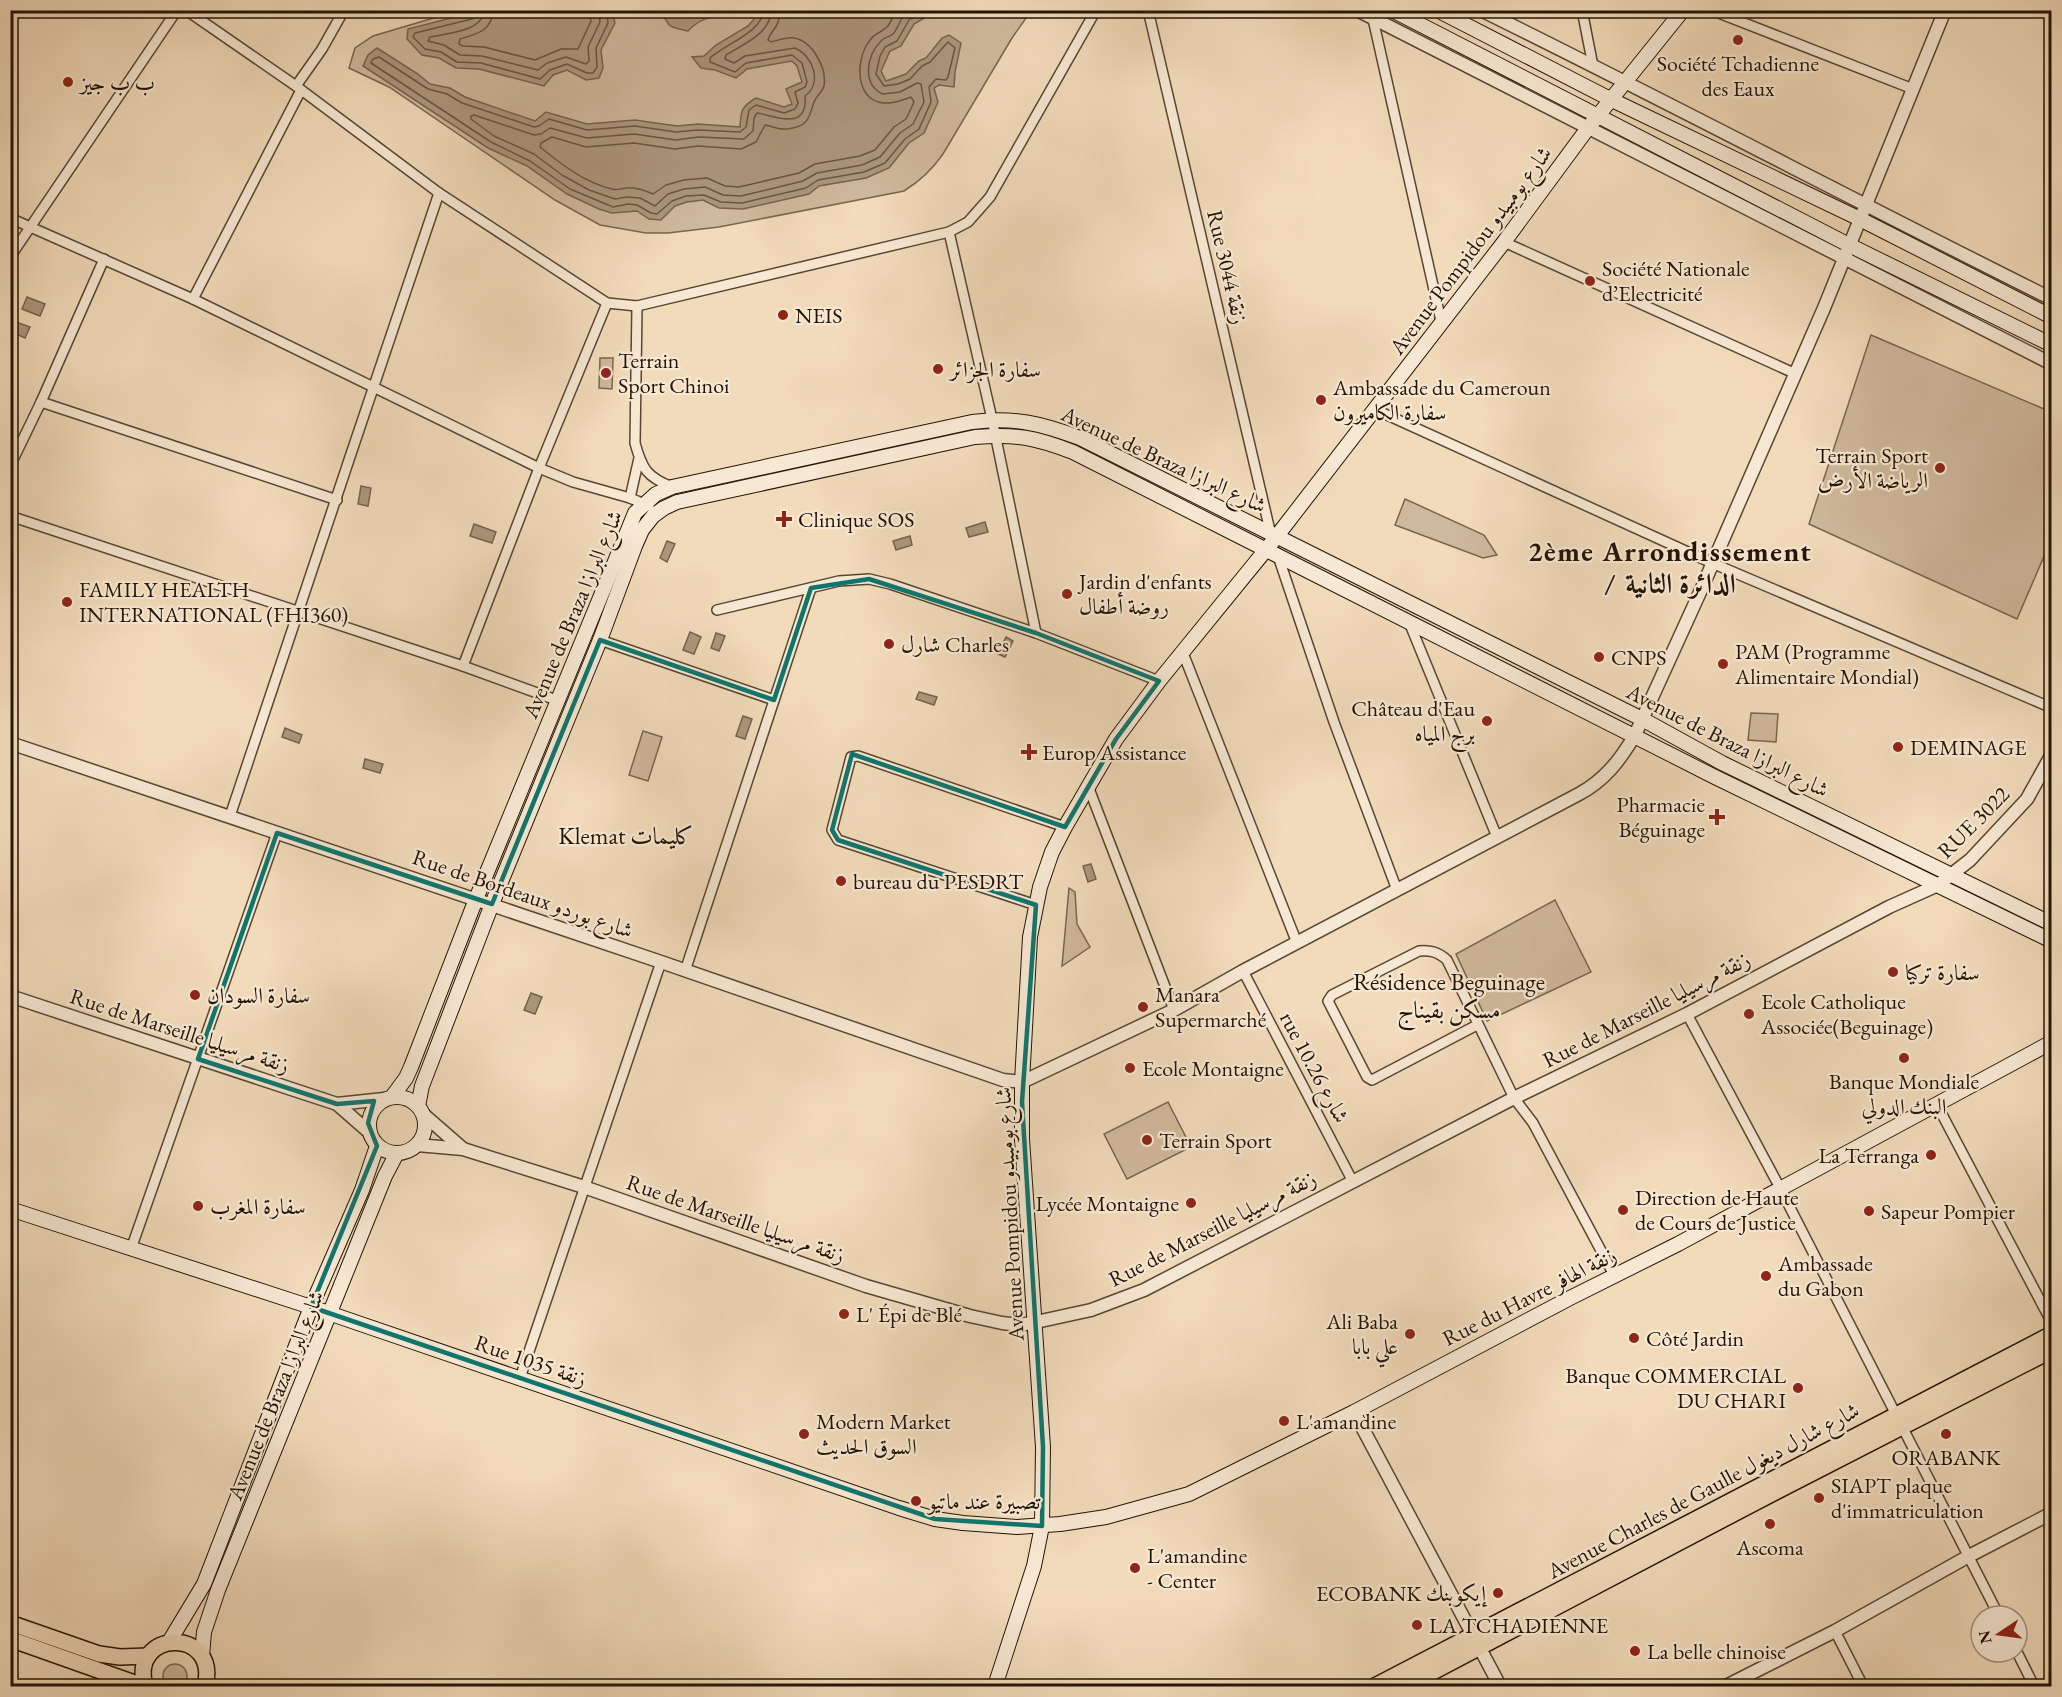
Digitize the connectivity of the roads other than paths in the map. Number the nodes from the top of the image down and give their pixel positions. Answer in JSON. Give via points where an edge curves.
{"nodes":[{"id":1,"x":177,"y":10,"type":"edge"},
{"id":2,"x":186,"y":10,"type":"edge"},
{"id":3,"x":344,"y":10,"type":"edge"},
{"id":4,"x":1096,"y":10,"type":"edge"},
{"id":5,"x":1148,"y":10,"type":"edge"},
{"id":6,"x":1357,"y":10,"type":"edge"},
{"id":7,"x":1392,"y":10,"type":"edge"},
{"id":8,"x":1437,"y":10,"type":"edge"},
{"id":9,"x":1481,"y":10,"type":"edge"},
{"id":10,"x":1582,"y":10,"type":"edge"},
{"id":11,"x":1683,"y":10,"type":"edge"},
{"id":12,"x":1711,"y":10,"type":"edge"},
{"id":13,"x":1945,"y":10,"type":"edge"},
{"id":14,"x":1373,"y":19,"type":"junction"},
{"id":15,"x":1593,"y":66,"type":"junction"},
{"id":16,"x":1626,"y":83,"type":"junction"},
{"id":17,"x":298,"y":88,"type":"junction"},
{"id":18,"x":1913,"y":89,"type":"junction"},
{"id":19,"x":1612,"y":100,"type":"junction"},
{"id":20,"x":1597,"y":117,"type":"junction"},
{"id":21,"x":1588,"y":128,"type":"junction"},
{"id":22,"x":439,"y":193,"type":"junction"},
{"id":23,"x":1863,"y":213,"type":"junction"},
{"id":24,"x":10,"y":218,"type":"edge"},
{"id":25,"x":29,"y":227,"type":"junction"},
{"id":26,"x":949,"y":232,"type":"junction"},
{"id":27,"x":1504,"y":242,"type":"junction"},
{"id":28,"x":1849,"y":245,"type":"junction"},
{"id":29,"x":10,"y":257,"type":"edge"},
{"id":30,"x":104,"y":259,"type":"junction"},
{"id":31,"x":1844,"y":260,"type":"junction"},
{"id":32,"x":193,"y":299,"type":"junction"},
{"id":33,"x":2052,"y":300,"type":"edge"},
{"id":34,"x":606,"y":303,"type":"junction"},
{"id":35,"x":637,"y":306,"type":"junction"},
{"id":36,"x":2052,"y":317,"type":"edge"},
{"id":37,"x":1441,"y":321,"type":"junction"},
{"id":38,"x":2052,"y":345,"type":"edge"},
{"id":39,"x":2052,"y":364,"type":"edge"},
{"id":40,"x":1796,"y":374,"type":"junction"},
{"id":41,"x":372,"y":388,"type":"junction"},
{"id":42,"x":41,"y":402,"type":"junction"},
{"id":43,"x":1374,"y":409,"type":"junction"},
{"id":44,"x":992,"y":419,"type":"junction"},
{"id":45,"x":996,"y":436,"type":"junction"},
{"id":46,"x":639,"y":458,"type":"junction"},
{"id":47,"x":10,"y":466,"type":"edge"},
{"id":48,"x":539,"y":468,"type":"junction"},
{"id":49,"x":672,"y":487,"type":"junction"},
{"id":50,"x":630,"y":498,"type":"junction"},
{"id":51,"x":337,"y":500,"type":"junction"},
{"id":52,"x":643,"y":504,"type":"junction"},
{"id":53,"x":659,"y":511,"type":"junction"},
{"id":54,"x":10,"y":516,"type":"edge"},
{"id":55,"x":1272,"y":543,"type":"junction"},
{"id":56,"x":1712,"y":563,"type":"junction"},
{"id":57,"x":811,"y":588,"type":"junction"},
{"id":58,"x":717,"y":610,"type":"dead end"},
{"id":59,"x":299,"y":611,"type":"junction"},
{"id":60,"x":1409,"y":622,"type":"junction"},
{"id":61,"x":1036,"y":633,"type":"junction"},
{"id":62,"x":600,"y":640,"type":"junction"},
{"id":63,"x":1183,"y":653,"type":"junction"},
{"id":64,"x":463,"y":666,"type":"junction"},
{"id":65,"x":1159,"y":681,"type":"junction"},
{"id":66,"x":774,"y":700,"type":"junction"},
{"id":67,"x":559,"y":701,"type":"junction"},
{"id":68,"x":2052,"y":708,"type":"edge"},
{"id":69,"x":1642,"y":719,"type":"junction"},
{"id":70,"x":1635,"y":735,"type":"junction"},
{"id":71,"x":10,"y":743,"type":"edge"},
{"id":72,"x":2052,"y":754,"type":"edge"},
{"id":73,"x":1088,"y":786,"type":"junction"},
{"id":74,"x":230,"y":816,"type":"junction"},
{"id":75,"x":1065,"y":827,"type":"junction"},
{"id":76,"x":277,"y":833,"type":"junction"},
{"id":77,"x":1497,"y":837,"type":"junction"},
{"id":78,"x":1952,"y":875,"type":"junction"},
{"id":79,"x":1938,"y":885,"type":"junction"},
{"id":80,"x":1397,"y":890,"type":"junction"},
{"id":81,"x":476,"y":899,"type":"junction"},
{"id":82,"x":492,"y":904,"type":"junction"},
{"id":83,"x":1036,"y":905,"type":"junction"},
{"id":84,"x":2052,"y":924,"type":"edge"},
{"id":85,"x":2052,"y":941,"type":"edge"},
{"id":86,"x":1297,"y":943,"type":"junction"},
{"id":87,"x":661,"y":962,"type":"junction"},
{"id":88,"x":685,"y":971,"type":"junction"},
{"id":89,"x":1243,"y":971,"type":"junction"},
{"id":90,"x":10,"y":996,"type":"edge"},
{"id":91,"x":1174,"y":1010,"type":"junction"},
{"id":92,"x":1687,"y":1014,"type":"junction"},
{"id":93,"x":1477,"y":1025,"type":"junction"},
{"id":94,"x":2052,"y":1042,"type":"edge"},
{"id":95,"x":198,"y":1059,"type":"junction"},
{"id":96,"x":1022,"y":1082,"type":"junction"},
{"id":97,"x":388,"y":1098,"type":"junction"},
{"id":98,"x":1514,"y":1098,"type":"junction"},
{"id":99,"x":1936,"y":1103,"type":"junction"},
{"id":100,"x":337,"y":1104,"type":"junction"},
{"id":101,"x":420,"y":1110,"type":"junction"},
{"id":102,"x":369,"y":1132,"type":"junction"},
{"id":103,"x":417,"y":1145,"type":"junction"},
{"id":104,"x":377,"y":1146,"type":"junction"},
{"id":105,"x":463,"y":1149,"type":"junction"},
{"id":106,"x":397,"y":1153,"type":"junction"},
{"id":107,"x":1352,"y":1180,"type":"junction"},
{"id":108,"x":584,"y":1187,"type":"junction"},
{"id":109,"x":1780,"y":1188,"type":"junction"},
{"id":110,"x":10,"y":1209,"type":"edge"},
{"id":111,"x":131,"y":1249,"type":"junction"},
{"id":112,"x":1614,"y":1275,"type":"junction"},
{"id":113,"x":311,"y":1307,"type":"junction"},
{"id":114,"x":331,"y":1314,"type":"junction"},
{"id":115,"x":1036,"y":1323,"type":"junction"},
{"id":116,"x":2052,"y":1323,"type":"edge"},
{"id":117,"x":2052,"y":1334,"type":"edge"},
{"id":118,"x":2052,"y":1350,"type":"edge"},
{"id":119,"x":520,"y":1378,"type":"junction"},
{"id":120,"x":1354,"y":1412,"type":"junction"},
{"id":121,"x":1895,"y":1414,"type":"junction"},
{"id":122,"x":1903,"y":1428,"type":"junction"},
{"id":123,"x":2052,"y":1513,"type":"edge"},
{"id":124,"x":1042,"y":1526,"type":"junction"},
{"id":125,"x":1969,"y":1556,"type":"junction"},
{"id":126,"x":1993,"y":1604,"type":"edge"},
{"id":127,"x":10,"y":1623,"type":"edge"},
{"id":128,"x":1835,"y":1631,"type":"junction"},
{"id":129,"x":10,"y":1639,"type":"edge"},
{"id":130,"x":168,"y":1642,"type":"junction"},
{"id":131,"x":1477,"y":1642,"type":"junction"},
{"id":132,"x":148,"y":1656,"type":"junction"},
{"id":133,"x":205,"y":1663,"type":"junction"},
{"id":134,"x":2023,"y":1664,"type":"edge"},
{"id":135,"x":144,"y":1686,"type":"edge"},
{"id":136,"x":205,"y":1686,"type":"edge"},
{"id":137,"x":220,"y":1686,"type":"edge"},
{"id":138,"x":995,"y":1686,"type":"edge"},
{"id":139,"x":1375,"y":1686,"type":"edge"},
{"id":140,"x":1406,"y":1686,"type":"edge"},
{"id":141,"x":1500,"y":1686,"type":"edge"},
{"id":142,"x":1726,"y":1686,"type":"edge"},
{"id":143,"x":1863,"y":1686,"type":"edge"},
{"id":144,"x":2034,"y":1686,"type":"edge"}],
"edges":[{"from":1,"to":25,"type":"street"},
{"from":2,"to":17,"type":"street"},
{"from":3,"to":17,"type":"street"},
{"from":4,"to":26,"type":"street","via":[[990,197],[968,222]]},
{"from":5,"to":55,"type":"street","name":"Rue 3044 زنقة"},
{"from":6,"to":14,"type":"street"},
{"from":7,"to":20,"type":"main road"},
{"from":8,"to":19,"type":"main road"},
{"from":9,"to":15,"type":"street"},
{"from":10,"to":15,"type":"street"},
{"from":11,"to":16,"type":"main road","name":"Avenue Pompidou شارع بومبيدو"},
{"from":12,"to":18,"type":"street"},
{"from":13,"to":18,"type":"street"},
{"from":14,"to":21,"type":"street"},
{"from":14,"to":37,"type":"street"},
{"from":15,"to":16,"type":"street"},
{"from":16,"to":19,"type":"main road","name":"Avenue Pompidou شارع بومبيدو"},
{"from":16,"to":23,"type":"street"},
{"from":17,"to":22,"type":"street"},
{"from":17,"to":32,"type":"street"},
{"from":18,"to":23,"type":"street"},
{"from":19,"to":20,"type":"main road","name":"Avenue Pompidou شارع بومبيدو"},
{"from":19,"to":23,"type":"main road"},
{"from":20,"to":21,"type":"main road","name":"Avenue Pompidou شارع بومبيدو"},
{"from":20,"to":28,"type":"main road"},
{"from":21,"to":27,"type":"main road","name":"Avenue Pompidou شارع بومبيدو"},
{"from":21,"to":31,"type":"street"},
{"from":22,"to":34,"type":"street"},
{"from":22,"to":41,"type":"street"},
{"from":23,"to":28,"type":"street"},
{"from":23,"to":33,"type":"street"},
{"from":23,"to":36,"type":"main road"},
{"from":24,"to":25,"type":"street"},
{"from":25,"to":29,"type":"street"},
{"from":25,"to":30,"type":"street"},
{"from":26,"to":35,"type":"street"},
{"from":26,"to":44,"type":"street"},
{"from":27,"to":37,"type":"main road","name":"Avenue Pompidou شارع بومبيدو"},
{"from":27,"to":40,"type":"street"},
{"from":28,"to":31,"type":"street"},
{"from":28,"to":38,"type":"main road"},
{"from":30,"to":32,"type":"street"},
{"from":30,"to":42,"type":"street"},
{"from":31,"to":39,"type":"street"},
{"from":31,"to":40,"type":"street"},
{"from":32,"to":41,"type":"street"},
{"from":34,"to":35,"type":"street"},
{"from":34,"to":48,"type":"street"},
{"from":35,"to":46,"type":"street","via":[[635,443]]},
{"from":37,"to":43,"type":"main road","name":"Avenue Pompidou شارع بومبيدو"},
{"from":40,"to":56,"type":"street"},
{"from":41,"to":48,"type":"street"},
{"from":41,"to":51,"type":"street"},
{"from":42,"to":47,"type":"street"},
{"from":42,"to":51,"type":"street"},
{"from":43,"to":55,"type":"main road","name":"Avenue Pompidou شارع بومبيدو"},
{"from":43,"to":56,"type":"street"},
{"from":44,"to":45,"type":"street"},
{"from":44,"to":49,"type":"main road","name":"Avenue de Braza شارع البرازا"},
{"from":44,"to":55,"type":"main road","name":"Avenue de Braza شارع البرازا","via":[[1046,425],[1080,438]]},
{"from":45,"to":53,"type":"main road","name":"Avenue de Braza شارع البرازا","via":[[677,502]]},
{"from":45,"to":55,"type":"main road","name":"Avenue de Braza شارع البرازا","via":[[1024,436],[1073,452]]},
{"from":45,"to":61,"type":"street"},
{"from":46,"to":49,"type":"street","via":[[646,471]]},
{"from":46,"to":50,"type":"street"},
{"from":48,"to":50,"type":"street"},
{"from":48,"to":64,"type":"street"},
{"from":49,"to":52,"type":"main road","name":"Avenue de Braza شارع البرازا"},
{"from":50,"to":52,"type":"street"},
{"from":51,"to":59,"type":"street"},
{"from":52,"to":53,"type":"street"},
{"from":52,"to":67,"type":"main road","name":"Avenue de Braza شارع البرازا","via":[[629,524]]},
{"from":53,"to":62,"type":"main road","name":"Avenue de Braza شارع البرازا","via":[[642,530]]},
{"from":54,"to":59,"type":"street"},
{"from":55,"to":60,"type":"main road","name":"Avenue de Braza شارع البرازا"},
{"from":55,"to":63,"type":"main road","name":"Avenue Pompidou شارع بومبيدو"},
{"from":55,"to":69,"type":"main road","name":"Avenue de Braza شارع البرازا"},
{"from":55,"to":80,"type":"street","name":"Rue 3044 زنقة"},
{"from":56,"to":68,"type":"street"},
{"from":56,"to":69,"type":"street"},
{"from":57,"to":58,"type":"street"},
{"from":57,"to":61,"type":"street","via":[[869,579]]},
{"from":57,"to":66,"type":"street"},
{"from":59,"to":64,"type":"street"},
{"from":59,"to":74,"type":"street"},
{"from":60,"to":70,"type":"main road","name":"Avenue de Braza شارع البرازا"},
{"from":60,"to":77,"type":"street"},
{"from":61,"to":65,"type":"street"},
{"from":62,"to":66,"type":"street"},
{"from":62,"to":82,"type":"main road","name":"Avenue de Braza شارع البرازا"},
{"from":63,"to":65,"type":"main road","name":"Avenue Pompidou شارع بومبيدو"},
{"from":63,"to":86,"type":"street"},
{"from":64,"to":67,"type":"street"},
{"from":65,"to":73,"type":"main road","name":"Avenue Pompidou شارع بومبيدو","via":[[1116,739]]},
{"from":66,"to":88,"type":"street"},
{"from":67,"to":81,"type":"main road","name":"Avenue de Braza شارع البرازا"},
{"from":69,"to":70,"type":"street"},
{"from":69,"to":78,"type":"main road","name":"Avenue de Braza شارع البرازا","via":[[1722,763]]},
{"from":70,"to":77,"type":"street","via":[[1623,755],[1593,787]]},
{"from":70,"to":79,"type":"main road","name":"Avenue de Braza شارع البرازا"},
{"from":71,"to":74,"type":"street","name":"Rue de Bordeaux شارع بوردو"},
{"from":72,"to":78,"type":"street","name":"RUE 3022","via":[[2027,799]]},
{"from":73,"to":75,"type":"main road","name":"Avenue Pompidou شارع بومبيدو"},
{"from":73,"to":91,"type":"street"},
{"from":74,"to":76,"type":"street","name":"Rue de Bordeaux شارع بوردو"},
{"from":75,"to":83,"type":"main road","name":"Avenue Pompidou شارع بومبيدو","via":[[1052,852]]},
{"from":75,"to":83,"type":"street","via":[[858,756],[851,757],[832,830],[838,840]]},
{"from":76,"to":81,"type":"street","name":"Rue de Bordeaux شارع بوردو"},
{"from":76,"to":95,"type":"street"},
{"from":77,"to":80,"type":"street"},
{"from":78,"to":79,"type":"street","name":"RUE 3022"},
{"from":78,"to":84,"type":"main road","name":"Avenue de Braza شارع البرازا"},
{"from":79,"to":85,"type":"main road","name":"Avenue de Braza شارع البرازا"},
{"from":79,"to":92,"type":"street","name":"Rue de Marseille زنقة مرسيليا"},
{"from":80,"to":86,"type":"street"},
{"from":81,"to":82,"type":"street","name":"Rue de Bordeaux شارع بوردو"},
{"from":81,"to":97,"type":"main road","name":"Avenue de Braza شارع البرازا","via":[[411,1067]]},
{"from":82,"to":87,"type":"street","name":"Rue de Bordeaux شارع بوردو"},
{"from":82,"to":101,"type":"main road","name":"Avenue de Braza شارع البرازا","via":[[422,1086]]},
{"from":83,"to":96,"type":"main road","name":"Avenue Pompidou شارع بومبيدو","via":[[1030,937]]},
{"from":86,"to":89,"type":"street"},
{"from":87,"to":88,"type":"street","name":"Rue de Bordeaux شارع بوردو"},
{"from":87,"to":108,"type":"street"},
{"from":88,"to":96,"type":"street","name":"Rue de Bordeaux شارع بوردو","via":[[1003,1080]]},
{"from":89,"to":91,"type":"street"},
{"from":89,"to":107,"type":"street","name":"rue 10.26 شارع"},
{"from":90,"to":95,"type":"street","name":"Rue de Marseille زنقة مرسيليا"},
{"from":91,"to":96,"type":"street"},
{"from":92,"to":98,"type":"street","name":"Rue de Marseille زنقة مرسيليا"},
{"from":92,"to":109,"type":"street"},
{"from":93,"to":93,"type":"street","via":[[1372,1080],[1328,1001],[1332,995],[1419,951],[1431,950],[1447,960]]},
{"from":93,"to":98,"type":"street"},
{"from":94,"to":99,"type":"main road","name":"Rue du Havre زنقة الهافر"},
{"from":95,"to":100,"type":"street","name":"Rue de Marseille زنقة مرسيليا"},
{"from":95,"to":111,"type":"street"},
{"from":96,"to":115,"type":"main road","name":"Avenue Pompidou شارع بومبيدو","via":[[1022,1139]]},
{"from":97,"to":100,"type":"street","name":"Rue de Marseille زنقة مرسيليا"},
{"from":97,"to":101,"type":"main road","via":[[402,1097]]},
{"from":97,"to":102,"type":"main road","via":[[371,1113]]},
{"from":98,"to":107,"type":"street","name":"Rue de Marseille زنقة مرسيليا"},
{"from":98,"to":112,"type":"street","via":[[1533,1123]]},
{"from":99,"to":109,"type":"main road","name":"Rue du Havre زنقة الهافر"},
{"from":99,"to":116,"type":"street"},
{"from":100,"to":102,"type":"street","name":"Rue de Marseille زنقة مرسيليا"},
{"from":101,"to":103,"type":"main road","via":[[424,1130]]},
{"from":101,"to":105,"type":"street","name":"Rue de Marseille زنقة مرسيليا"},
{"from":102,"to":104,"type":"main road"},
{"from":103,"to":105,"type":"street","name":"Rue de Marseille زنقة مرسيليا"},
{"from":103,"to":106,"type":"main road"},
{"from":104,"to":106,"type":"main road"},
{"from":104,"to":113,"type":"main road","name":"Avenue de Braza شارع البرازا"},
{"from":105,"to":108,"type":"street","name":"Rue de Marseille زنقة مرسيليا"},
{"from":106,"to":114,"type":"main road","name":"Avenue de Braza شارع البرازا"},
{"from":107,"to":115,"type":"street","name":"Rue de Marseille زنقة مرسيليا","via":[[1144,1290],[1091,1310]]},
{"from":108,"to":115,"type":"street","name":"Rue de Marseille زنقة مرسيليا","via":[[889,1293],[1002,1323]]},
{"from":108,"to":119,"type":"street"},
{"from":109,"to":112,"type":"main road","name":"Rue du Havre زنقة الهافر"},
{"from":109,"to":121,"type":"street"},
{"from":110,"to":111,"type":"main road","name":"Rue 1035 زنقة"},
{"from":111,"to":113,"type":"main road","name":"Rue 1035 زنقة"},
{"from":112,"to":120,"type":"main road","name":"Rue du Havre زنقة الهافر"},
{"from":113,"to":114,"type":"main road","name":"Rue 1035 زنقة"},
{"from":113,"to":130,"type":"main road","name":"Avenue de Braza شارع البرازا","via":[[204,1584]]},
{"from":114,"to":119,"type":"main road","name":"Rue 1035 زنقة"},
{"from":114,"to":133,"type":"main road","name":"Avenue de Braza شارع البرازا","via":[[218,1590],[204,1632]]},
{"from":115,"to":124,"type":"main road","name":"Avenue Pompidou شارع بومبيدو","via":[[1043,1447]]},
{"from":117,"to":121,"type":"main road","name":"Avenue Charles de Gaulle شارع شارل ديغول"},
{"from":118,"to":122,"type":"main road","name":"Avenue Charles de Gaulle شارع شارل ديغول"},
{"from":119,"to":124,"type":"main road","name":"Rue 1035 زنقة","via":[[935,1519]]},
{"from":120,"to":124,"type":"main road","name":"Rue du Havre زنقة الهافر","via":[[1190,1494],[1130,1512]]},
{"from":120,"to":131,"type":"street"},
{"from":121,"to":122,"type":"street"},
{"from":121,"to":131,"type":"main road","name":"Avenue Charles de Gaulle شارع شارل ديغول"},
{"from":122,"to":125,"type":"street"},
{"from":122,"to":131,"type":"main road","name":"Avenue Charles de Gaulle شارع شارل ديغول"},
{"from":123,"to":125,"type":"street"},
{"from":124,"to":138,"type":"main road","name":"Avenue Pompidou شارع بومبيدو","via":[[1034,1566]]},
{"from":125,"to":126,"type":"street"},
{"from":125,"to":128,"type":"street"},
{"from":127,"to":132,"type":"main road","via":[[99,1654]]},
{"from":128,"to":142,"type":"street"},
{"from":128,"to":143,"type":"street"},
{"from":129,"to":135,"type":"main road"},
{"from":130,"to":132,"type":"main road"},
{"from":130,"to":133,"type":"main road","via":[[187,1644]]},
{"from":131,"to":139,"type":"main road","name":"Avenue Charles de Gaulle شارع شارل ديغول"},
{"from":131,"to":140,"type":"main road","name":"Avenue Charles de Gaulle شارع شارل ديغول"},
{"from":131,"to":141,"type":"street"},
{"from":132,"to":135,"type":"main road","via":[[142,1671]]},
{"from":133,"to":136,"type":"main road"},
{"from":133,"to":137,"type":"main road"},
{"from":134,"to":144,"type":"street"}]}
